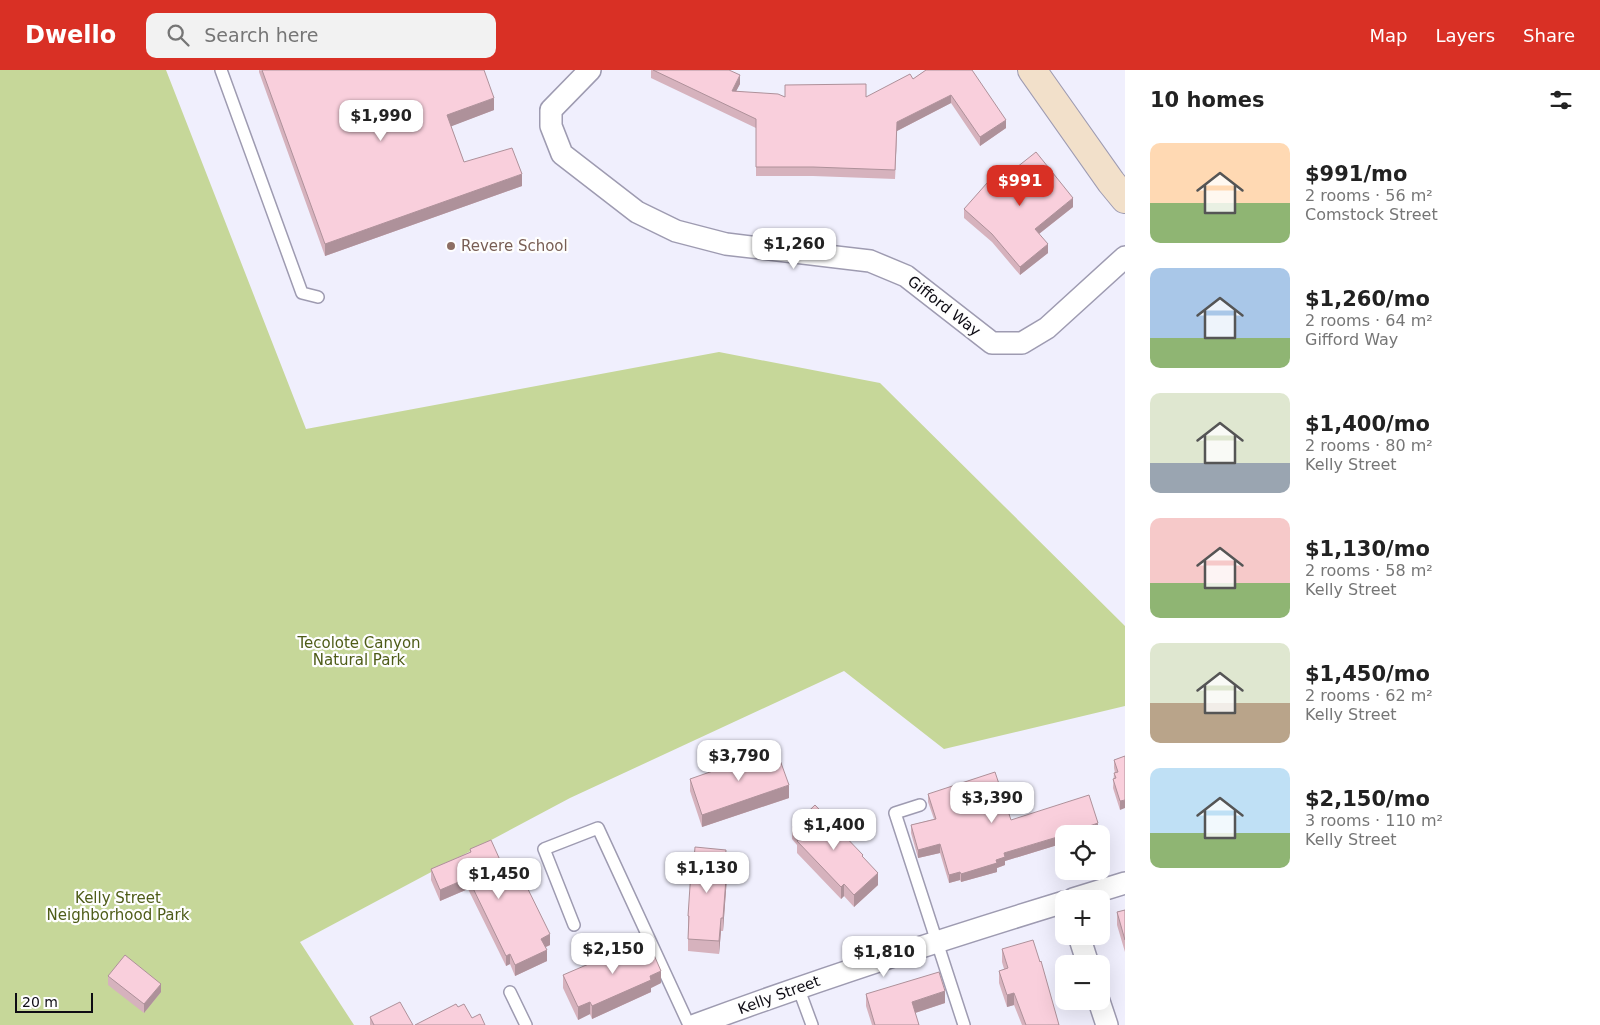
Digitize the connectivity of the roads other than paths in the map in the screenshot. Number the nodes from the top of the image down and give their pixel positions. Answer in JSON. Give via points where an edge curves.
{"nodes":[{"id":1,"x":221,"y":70,"type":"edge"},
{"id":2,"x":590,"y":70,"type":"edge"},
{"id":3,"x":1032,"y":70,"type":"edge"},
{"id":4,"x":1125,"y":199,"type":"edge"},
{"id":5,"x":1125,"y":257,"type":"edge"},
{"id":6,"x":318,"y":297,"type":"dead end"},
{"id":7,"x":920,"y":805,"type":"dead end"},
{"id":8,"x":1125,"y":883,"type":"edge"},
{"id":9,"x":1102,"y":890,"type":"edge"},
{"id":10,"x":1055,"y":905,"type":"edge"},
{"id":11,"x":574,"y":925,"type":"dead end"},
{"id":12,"x":936,"y":941,"type":"junction"},
{"id":13,"x":798,"y":987,"type":"junction"},
{"id":14,"x":510,"y":992,"type":"dead end"},
{"id":15,"x":1102,"y":1010,"type":"edge"},
{"id":16,"x":526,"y":1025,"type":"edge"},
{"id":17,"x":689,"y":1025,"type":"edge"},
{"id":18,"x":695,"y":1025,"type":"edge"},
{"id":19,"x":812,"y":1025,"type":"edge"},
{"id":20,"x":964,"y":1025,"type":"edge"},
{"id":21,"x":1107,"y":1025,"type":"edge"}],
"edges":[{"from":1,"to":6,"type":"lane","via":[[302,293]]},
{"from":2,"to":5,"type":"street","name":"Gifford Way","via":[[551,110],[551,126],[562,154],[637,212],[676,232],[726,244],[870,261],[906,276],[992,343],[1022,343],[1047,328]]},
{"from":3,"to":4,"type":"street"},
{"from":7,"to":12,"type":"lane","via":[[895,814]]},
{"from":8,"to":9,"type":"street"},
{"from":10,"to":12,"type":"street","name":"Kelly Street"},
{"from":11,"to":17,"type":"lane","via":[[544,849],[598,828]]},
{"from":12,"to":13,"type":"street","name":"Kelly Street"},
{"from":12,"to":20,"type":"lane"},
{"from":13,"to":18,"type":"street","name":"Kelly Street"},
{"from":13,"to":19,"type":"lane"},
{"from":14,"to":16,"type":"lane"},
{"from":15,"to":21,"type":"street"}]}
